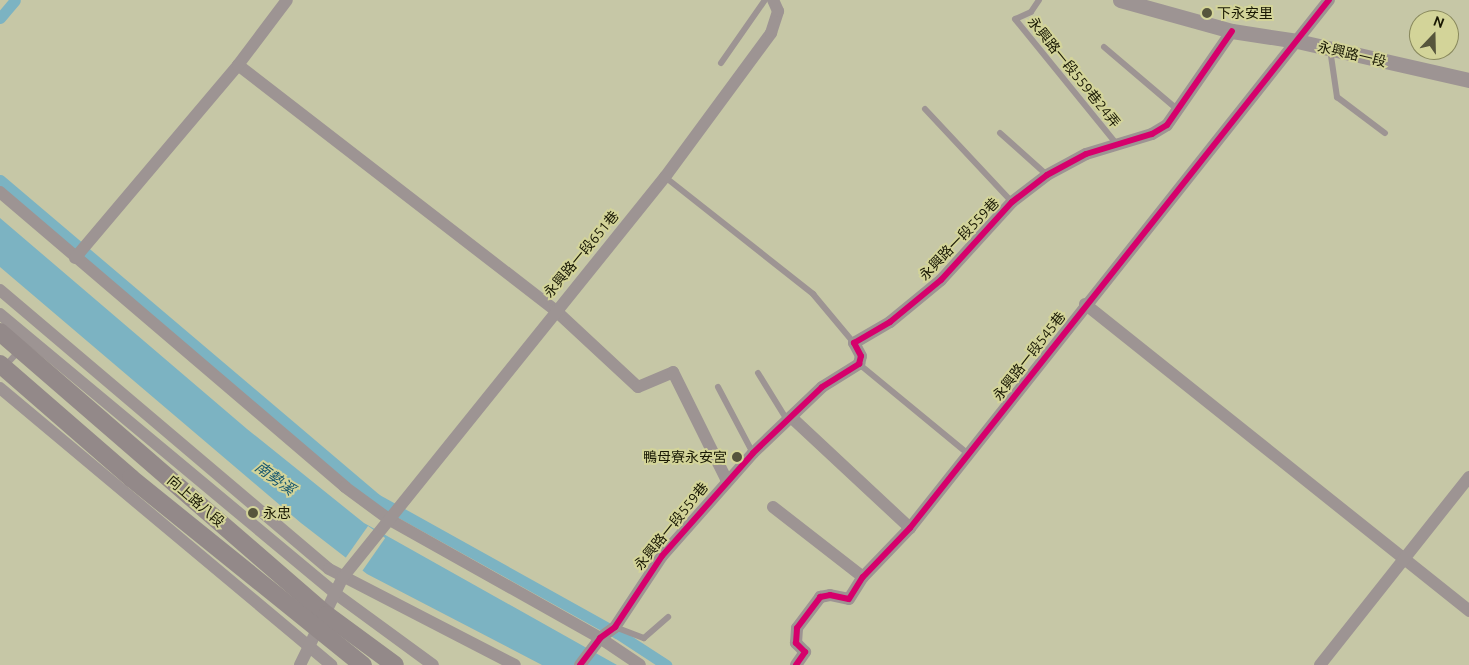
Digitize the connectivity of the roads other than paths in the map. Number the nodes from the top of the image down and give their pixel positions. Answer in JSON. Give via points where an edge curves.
{"nodes":[{"id":1,"x":287,"y":0,"type":"edge"},
{"id":2,"x":765,"y":0,"type":"edge"},
{"id":3,"x":773,"y":0,"type":"edge"},
{"id":4,"x":1039,"y":0,"type":"edge"},
{"id":5,"x":1120,"y":0,"type":"edge"},
{"id":6,"x":1329,"y":0,"type":"edge"},
{"id":7,"x":1232,"y":31,"type":"junction"},
{"id":8,"x":1297,"y":40,"type":"junction"},
{"id":9,"x":1104,"y":47,"type":"dead end"},
{"id":10,"x":1330,"y":49,"type":"junction"},
{"id":11,"x":721,"y":63,"type":"dead end"},
{"id":12,"x":238,"y":65,"type":"junction"},
{"id":13,"x":1469,"y":80,"type":"edge"},
{"id":14,"x":925,"y":109,"type":"dead end"},
{"id":15,"x":1178,"y":110,"type":"junction"},
{"id":16,"x":1385,"y":133,"type":"dead end"},
{"id":17,"x":1000,"y":134,"type":"dead end"},
{"id":18,"x":1115,"y":142,"type":"junction"},
{"id":19,"x":1047,"y":175,"type":"junction"},
{"id":20,"x":665,"y":177,"type":"junction"},
{"id":21,"x":0,"y":192,"type":"edge"},
{"id":22,"x":1012,"y":202,"type":"junction"},
{"id":23,"x":75,"y":258,"type":"junction"},
{"id":24,"x":0,"y":290,"type":"edge"},
{"id":25,"x":1085,"y":304,"type":"junction"},
{"id":26,"x":555,"y":310,"type":"junction"},
{"id":27,"x":0,"y":314,"type":"edge"},
{"id":28,"x":0,"y":332,"type":"edge"},
{"id":29,"x":25,"y":344,"type":"junction"},
{"id":30,"x":854,"y":344,"type":"junction"},
{"id":31,"x":859,"y":364,"type":"junction"},
{"id":32,"x":1,"y":368,"type":"edge"},
{"id":33,"x":758,"y":373,"type":"dead end"},
{"id":34,"x":718,"y":387,"type":"dead end"},
{"id":35,"x":0,"y":388,"type":"edge"},
{"id":36,"x":789,"y":418,"type":"junction"},
{"id":37,"x":753,"y":453,"type":"junction"},
{"id":38,"x":968,"y":454,"type":"junction"},
{"id":39,"x":1469,"y":477,"type":"edge"},
{"id":40,"x":727,"y":481,"type":"junction"},
{"id":41,"x":774,"y":507,"type":"dead end"},
{"id":42,"x":390,"y":520,"type":"junction"},
{"id":43,"x":910,"y":528,"type":"junction"},
{"id":44,"x":1404,"y":559,"type":"junction"},
{"id":45,"x":342,"y":577,"type":"junction"},
{"id":46,"x":863,"y":577,"type":"junction"},
{"id":47,"x":336,"y":594,"type":"junction"},
{"id":48,"x":1469,"y":611,"type":"edge"},
{"id":49,"x":328,"y":615,"type":"junction"},
{"id":50,"x":668,"y":617,"type":"dead end"},
{"id":51,"x":615,"y":627,"type":"junction"},
{"id":52,"x":319,"y":631,"type":"junction"},
{"id":53,"x":596,"y":642,"type":"junction"},
{"id":54,"x":310,"y":649,"type":"junction"},
{"id":55,"x":300,"y":665,"type":"edge"},
{"id":56,"x":331,"y":665,"type":"edge"},
{"id":57,"x":363,"y":665,"type":"edge"},
{"id":58,"x":395,"y":665,"type":"edge"},
{"id":59,"x":434,"y":665,"type":"edge"},
{"id":60,"x":515,"y":665,"type":"edge"},
{"id":61,"x":580,"y":665,"type":"edge"},
{"id":62,"x":640,"y":665,"type":"edge"},
{"id":63,"x":796,"y":665,"type":"edge"},
{"id":64,"x":1320,"y":665,"type":"edge"}],
"edges":[{"from":1,"to":12,"type":"street"},
{"from":2,"to":11,"type":"lane"},
{"from":3,"to":20,"type":"street","name":"永興路一段651巷","via":[[778,10],[771,33]]},
{"from":4,"to":18,"type":"lane","name":"永興路一段559巷24弄","via":[[1031,12],[1015,19]]},
{"from":5,"to":7,"type":"street","name":"永興路一段"},
{"from":6,"to":8,"type":"street","name":"永興路一段545巷"},
{"from":7,"to":8,"type":"street","name":"永興路一段"},
{"from":7,"to":15,"type":"street","name":"永興路一段559巷"},
{"from":8,"to":10,"type":"street","name":"永興路一段"},
{"from":8,"to":25,"type":"street","name":"永興路一段545巷"},
{"from":9,"to":15,"type":"lane"},
{"from":10,"to":13,"type":"street","name":"永興路一段"},
{"from":10,"to":16,"type":"lane","via":[[1337,97]]},
{"from":12,"to":23,"type":"street"},
{"from":12,"to":26,"type":"street"},
{"from":14,"to":22,"type":"lane"},
{"from":15,"to":18,"type":"street","name":"永興路一段559巷","via":[[1167,125],[1152,134]]},
{"from":17,"to":19,"type":"lane"},
{"from":18,"to":19,"type":"street","name":"永興路一段559巷"},
{"from":19,"to":22,"type":"street","name":"永興路一段559巷"},
{"from":20,"to":26,"type":"street","name":"永興路一段651巷"},
{"from":20,"to":30,"type":"lane","via":[[813,294]]},
{"from":21,"to":23,"type":"street"},
{"from":22,"to":30,"type":"street","name":"永興路一段559巷","via":[[941,280],[890,322]]},
{"from":23,"to":42,"type":"street"},
{"from":24,"to":45,"type":"street"},
{"from":25,"to":38,"type":"street","name":"永興路一段545巷"},
{"from":25,"to":44,"type":"street"},
{"from":26,"to":40,"type":"street","via":[[638,387],[673,372]]},
{"from":26,"to":42,"type":"street","name":"永興路一段651巷"},
{"from":27,"to":29,"type":"street"},
{"from":28,"to":29,"type":"main road","name":"向上路八段"},
{"from":29,"to":32,"type":"lane"},
{"from":29,"to":47,"type":"street"},
{"from":29,"to":49,"type":"main road","name":"向上路八段"},
{"from":30,"to":31,"type":"street","via":[[862,356]]},
{"from":31,"to":36,"type":"street","name":"永興路一段559巷","via":[[822,387]]},
{"from":31,"to":38,"type":"lane"},
{"from":32,"to":52,"type":"main road","name":"向上路八段"},
{"from":33,"to":36,"type":"lane"},
{"from":34,"to":37,"type":"lane"},
{"from":35,"to":54,"type":"street"},
{"from":36,"to":37,"type":"street","name":"永興路一段559巷"},
{"from":36,"to":43,"type":"street"},
{"from":37,"to":40,"type":"street","name":"永興路一段559巷"},
{"from":38,"to":43,"type":"street","name":"永興路一段545巷"},
{"from":39,"to":44,"type":"street"},
{"from":40,"to":51,"type":"street","name":"永興路一段559巷","via":[[662,556]]},
{"from":41,"to":46,"type":"street"},
{"from":42,"to":45,"type":"street","name":"永興路一段651巷"},
{"from":42,"to":53,"type":"street"},
{"from":43,"to":46,"type":"street","name":"永興路一段545巷"},
{"from":44,"to":48,"type":"street"},
{"from":44,"to":64,"type":"street"},
{"from":45,"to":47,"type":"street"},
{"from":45,"to":60,"type":"street"},
{"from":46,"to":63,"type":"street","name":"永興路一段545巷","via":[[849,599],[830,595],[820,597],[798,628],[796,643],[805,652]]},
{"from":47,"to":49,"type":"street"},
{"from":47,"to":59,"type":"street"},
{"from":49,"to":52,"type":"street"},
{"from":49,"to":58,"type":"main road","name":"向上路八段"},
{"from":50,"to":51,"type":"lane","via":[[644,638]]},
{"from":51,"to":53,"type":"street","name":"永興路一段559巷"},
{"from":52,"to":54,"type":"street"},
{"from":52,"to":57,"type":"main road","name":"向上路八段"},
{"from":53,"to":61,"type":"street","name":"永興路一段559巷"},
{"from":53,"to":62,"type":"street"},
{"from":54,"to":55,"type":"street"},
{"from":54,"to":56,"type":"street"}]}
